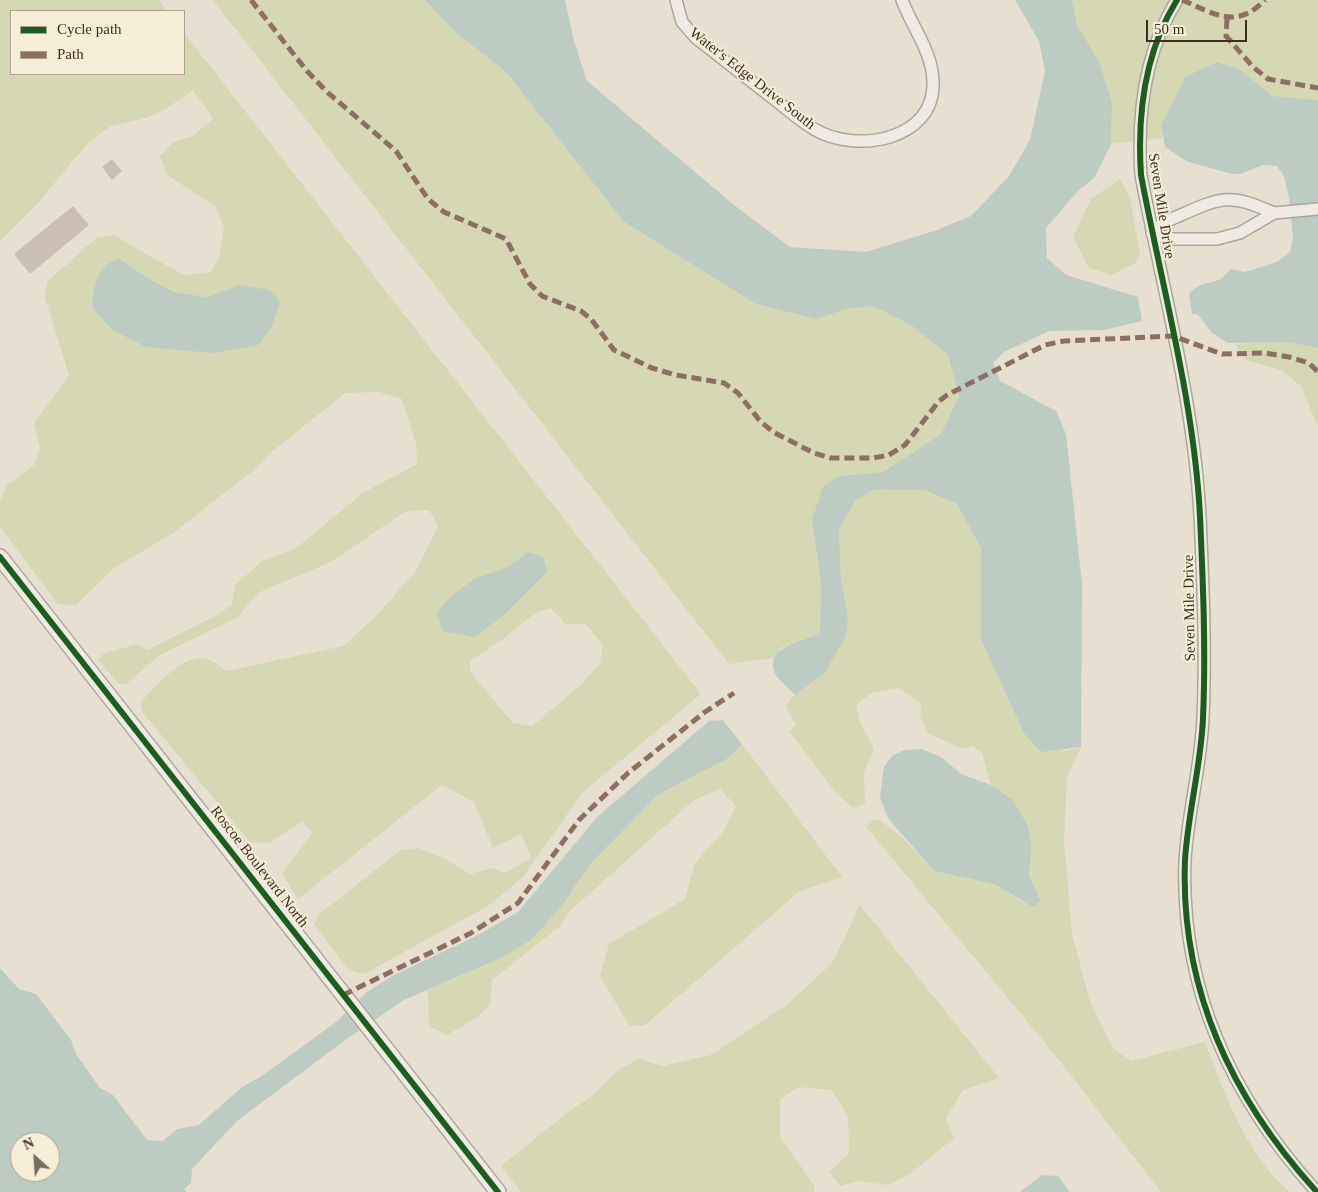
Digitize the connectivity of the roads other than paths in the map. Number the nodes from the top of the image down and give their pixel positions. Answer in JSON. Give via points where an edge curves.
{"nodes":[{"id":1,"x":676,"y":0,"type":"edge"},
{"id":2,"x":902,"y":0,"type":"edge"},
{"id":3,"x":1177,"y":0,"type":"edge"},
{"id":4,"x":1318,"y":209,"type":"edge"},
{"id":5,"x":1274,"y":213,"type":"junction"},
{"id":6,"x":1152,"y":233,"type":"junction"},
{"id":7,"x":0,"y":557,"type":"edge"},
{"id":8,"x":498,"y":1192,"type":"edge"},
{"id":9,"x":1317,"y":1192,"type":"edge"}],
"edges":[{"from":1,"to":2,"type":"street","name":"Water's Edge Drive South","via":[[682,22],[696,38],[813,129],[859,142],[875,141],[905,131],[918,121],[931,101],[933,79],[930,61]]},
{"from":3,"to":6,"type":"street","name":"Seven Mile Drive","via":[[1153,52],[1140,112],[1141,175]]},
{"from":4,"to":5,"type":"street"},
{"from":5,"to":6,"type":"street","via":[[1240,233],[1217,239],[1172,239]]},
{"from":5,"to":6,"type":"street","via":[[1238,200],[1218,199],[1163,221]]},
{"from":6,"to":9,"type":"street","name":"Seven Mile Drive","via":[[1187,409],[1200,511],[1203,719],[1188,825],[1185,886],[1191,955],[1214,1033],[1247,1101],[1293,1166]]},
{"from":7,"to":8,"type":"street","name":"Roscoe Boulevard North"}]}
